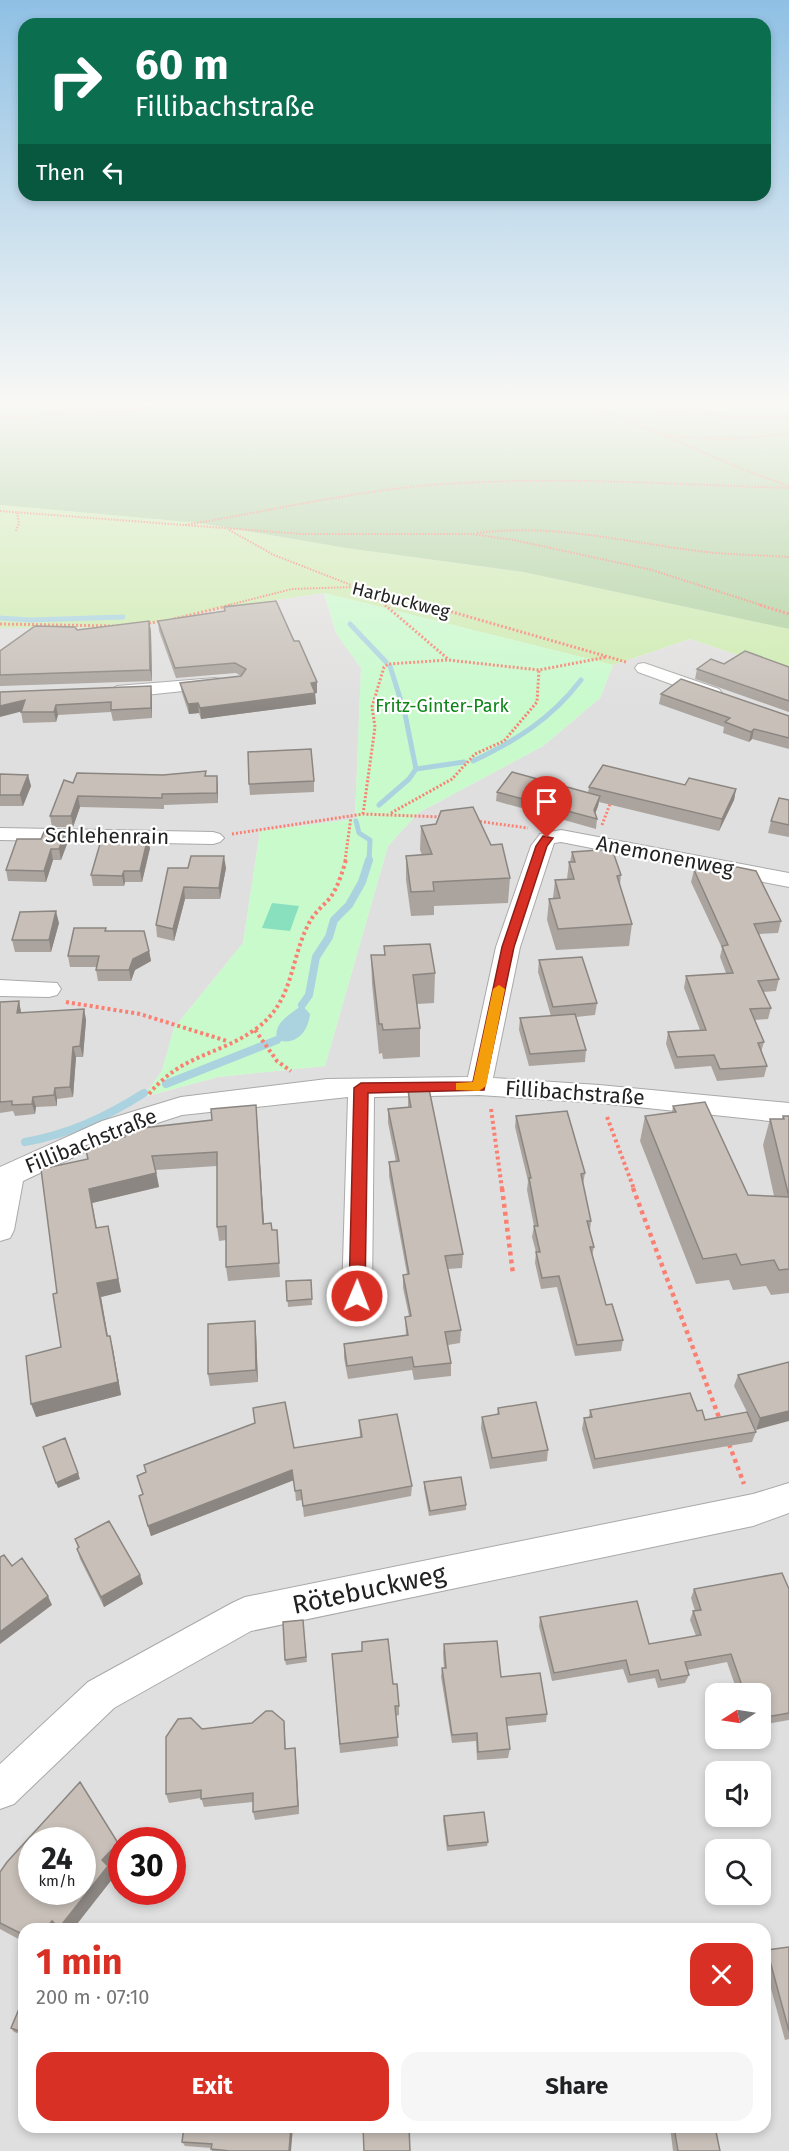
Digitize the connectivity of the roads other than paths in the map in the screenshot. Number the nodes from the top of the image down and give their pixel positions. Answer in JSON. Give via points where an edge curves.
{"nodes":[{"id":1,"x":644,"y":668,"type":"road end"},
{"id":2,"x":236,"y":680,"type":"edge"},
{"id":3,"x":101,"y":693,"type":"edge"},
{"id":4,"x":733,"y":700,"type":"edge"},
{"id":5,"x":0,"y":834,"type":"edge"},
{"id":6,"x":213,"y":838,"type":"road end"},
{"id":7,"x":789,"y":880,"type":"edge"},
{"id":8,"x":0,"y":988,"type":"edge"},
{"id":9,"x":49,"y":989,"type":"road end"},
{"id":10,"x":484,"y":1087,"type":"junction"},
{"id":11,"x":361,"y":1088,"type":"junction"},
{"id":12,"x":789,"y":1113,"type":"edge"},
{"id":13,"x":5,"y":1176,"type":"edge"},
{"id":14,"x":0,"y":1230,"type":"edge"},
{"id":15,"x":357,"y":1296,"type":"dead end"},
{"id":16,"x":789,"y":1498,"type":"edge"},
{"id":17,"x":1,"y":1785,"type":"edge"}],
"edges":[{"from":1,"to":4,"type":"street"},
{"from":2,"to":3,"type":"street"},
{"from":5,"to":6,"type":"street","name":"Schlehenrain"},
{"from":7,"to":10,"type":"street","name":"Anemonenweg","via":[[561,836],[547,838],[508,947]]},
{"from":8,"to":9,"type":"street"},
{"from":10,"to":11,"type":"street","name":"Fillibachstraße"},
{"from":10,"to":12,"type":"street","name":"Fillibachstraße"},
{"from":11,"to":13,"type":"street","name":"Fillibachstraße","via":[[289,1091],[181,1106],[111,1128]]},
{"from":11,"to":15,"type":"street"},
{"from":13,"to":14,"type":"street"},
{"from":16,"to":17,"type":"street","name":"Rötebuckweg","via":[[753,1510],[245,1615],[100,1695]]}]}
